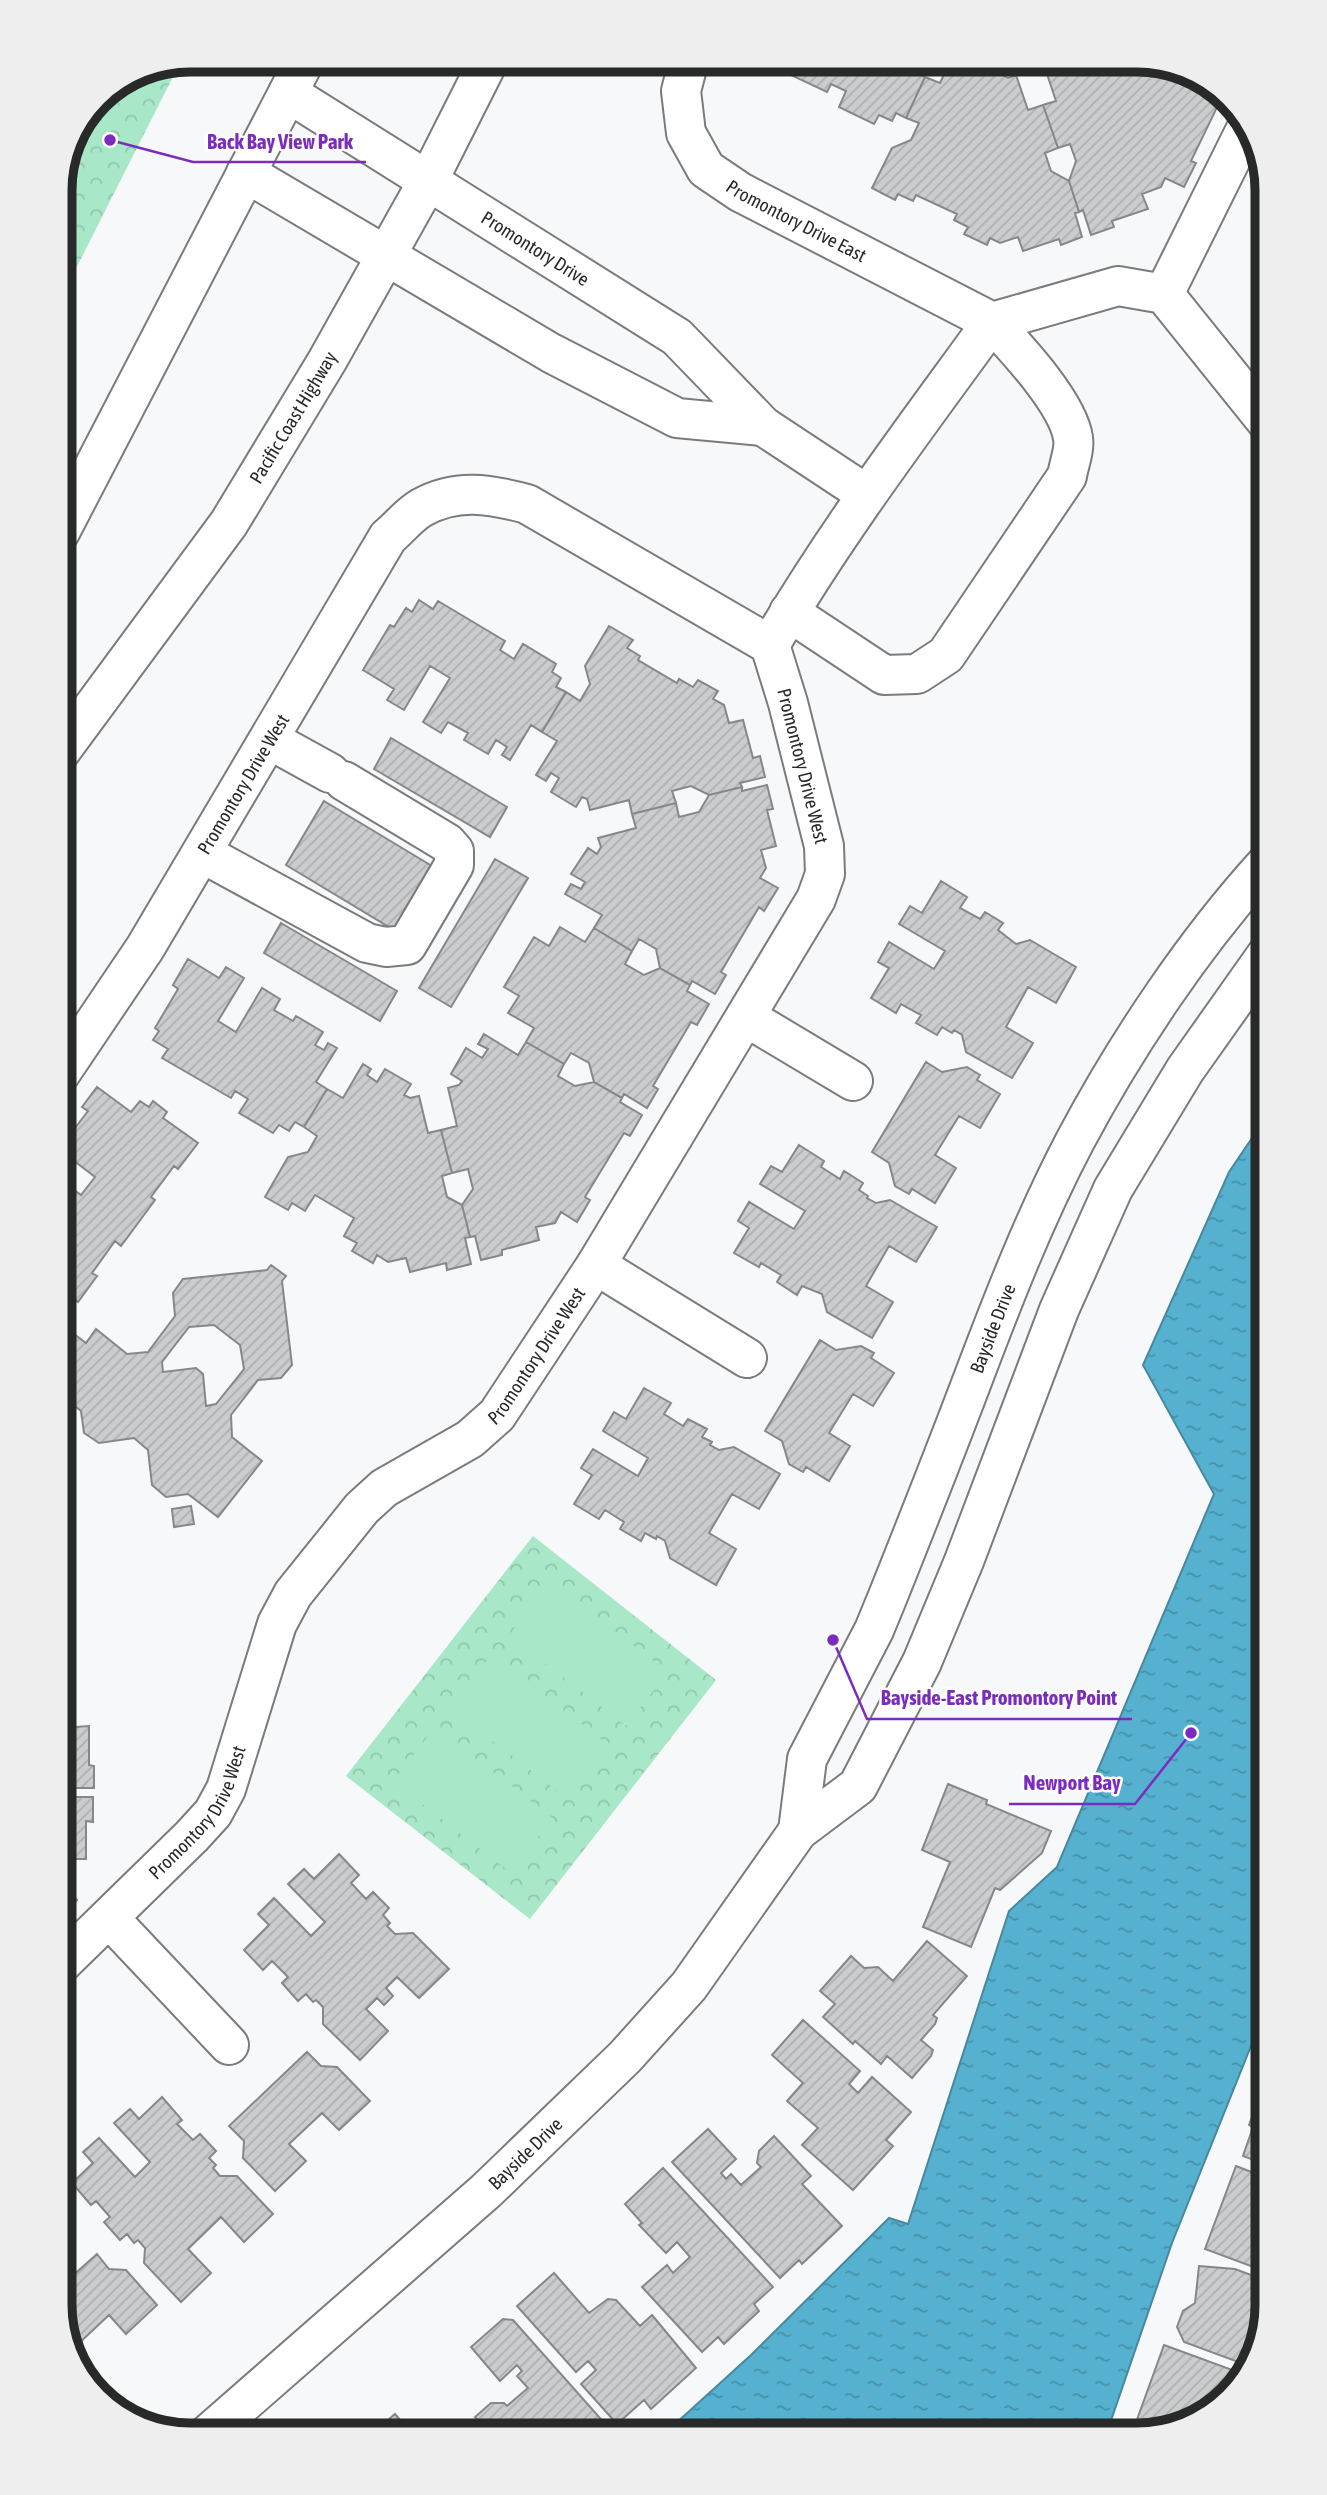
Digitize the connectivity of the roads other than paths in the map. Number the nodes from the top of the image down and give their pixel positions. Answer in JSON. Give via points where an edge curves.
{"nodes":[{"id":1,"x":299,"y":72,"type":"edge"},
{"id":2,"x":483,"y":72,"type":"edge"},
{"id":3,"x":686,"y":72,"type":"edge"},
{"id":4,"x":288,"y":93,"type":"junction"},
{"id":5,"x":1242,"y":138,"type":"edge"},
{"id":6,"x":246,"y":173,"type":"junction"},
{"id":7,"x":429,"y":179,"type":"junction"},
{"id":8,"x":386,"y":255,"type":"junction"},
{"id":9,"x":1164,"y":294,"type":"junction"},
{"id":10,"x":992,"y":322,"type":"junction"},
{"id":11,"x":1255,"y":406,"type":"edge"},
{"id":12,"x":763,"y":426,"type":"junction"},
{"id":13,"x":866,"y":494,"type":"junction"},
{"id":14,"x":72,"y":509,"type":"edge"},
{"id":15,"x":789,"y":612,"type":"junction"},
{"id":16,"x":770,"y":645,"type":"junction"},
{"id":17,"x":72,"y":736,"type":"edge"},
{"id":18,"x":270,"y":740,"type":"junction"},
{"id":19,"x":202,"y":853,"type":"junction"},
{"id":20,"x":1255,"y":878,"type":"edge"},
{"id":21,"x":1255,"y":972,"type":"edge"},
{"id":22,"x":746,"y":1017,"type":"junction"},
{"id":23,"x":72,"y":1056,"type":"edge"},
{"id":24,"x":853,"y":1081,"type":"dead end"},
{"id":25,"x":596,"y":1265,"type":"junction"},
{"id":26,"x":747,"y":1358,"type":"dead end"},
{"id":27,"x":799,"y":1831,"type":"junction"},
{"id":28,"x":109,"y":1918,"type":"junction"},
{"id":29,"x":72,"y":1953,"type":"edge"},
{"id":30,"x":229,"y":2045,"type":"dead end"},
{"id":31,"x":221,"y":2423,"type":"edge"}],
"edges":[{"from":1,"to":4,"type":"main road"},
{"from":2,"to":7,"type":"main road","name":"Pacific Coast Highway"},
{"from":3,"to":10,"type":"main road","name":"Promontory Drive East","via":[[681,91],[686,132],[706,169],[740,192]]},
{"from":4,"to":6,"type":"main road"},
{"from":4,"to":7,"type":"main road","name":"Promontory Drive"},
{"from":5,"to":9,"type":"main road"},
{"from":6,"to":8,"type":"main road","name":"Promontory Drive"},
{"from":6,"to":14,"type":"main road"},
{"from":7,"to":8,"type":"main road","name":"Pacific Coast Highway"},
{"from":7,"to":12,"type":"main road","name":"Promontory Drive","via":[[677,337]]},
{"from":8,"to":12,"type":"main road","name":"Promontory Drive","via":[[551,353],[677,418]]},
{"from":8,"to":17,"type":"main road","name":"Pacific Coast Highway","via":[[229,523]]},
{"from":9,"to":10,"type":"main road","via":[[1118,286]]},
{"from":9,"to":11,"type":"main road"},
{"from":10,"to":13,"type":"main road"},
{"from":10,"to":15,"type":"main road","via":[[1027,360],[1068,419],[1074,440],[1067,476],[946,655],[917,674],[884,675]]},
{"from":12,"to":13,"type":"main road","name":"Promontory Drive"},
{"from":13,"to":15,"type":"main road"},
{"from":15,"to":16,"type":"main road"},
{"from":16,"to":18,"type":"main road","name":"Promontory Drive West","via":[[527,504],[491,495],[456,494],[421,509],[388,537]]},
{"from":16,"to":22,"type":"main road","name":"Promontory Drive West","via":[[824,846],[825,874],[816,899]]},
{"from":18,"to":19,"type":"main road","name":"Promontory Drive West"},
{"from":18,"to":19,"type":"main road","via":[[454,851],[454,864],[407,944],[386,947],[368,943]]},
{"from":19,"to":23,"type":"main road","name":"Promontory Drive West"},
{"from":20,"to":27,"type":"main road","name":"Bayside Drive","via":[[1132,1044],[1070,1152],[1025,1247],[874,1630],[807,1759]]},
{"from":21,"to":27,"type":"main road","name":"Bayside Drive","via":[[1185,1070],[1113,1189],[1059,1310],[922,1662],[858,1786]]},
{"from":22,"to":24,"type":"main road"},
{"from":22,"to":25,"type":"main road","name":"Promontory Drive West"},
{"from":25,"to":26,"type":"main road"},
{"from":25,"to":28,"type":"main road","name":"Promontory Drive West","via":[[497,1415],[470,1439],[384,1488],[362,1508],[293,1594],[277,1624],[226,1790],[206,1820]]},
{"from":27,"to":31,"type":"main road","name":"Bayside Drive","via":[[689,1986],[625,2057],[486,2191]]},
{"from":28,"to":29,"type":"main road","name":"Promontory Drive West"},
{"from":28,"to":30,"type":"main road"}]}
